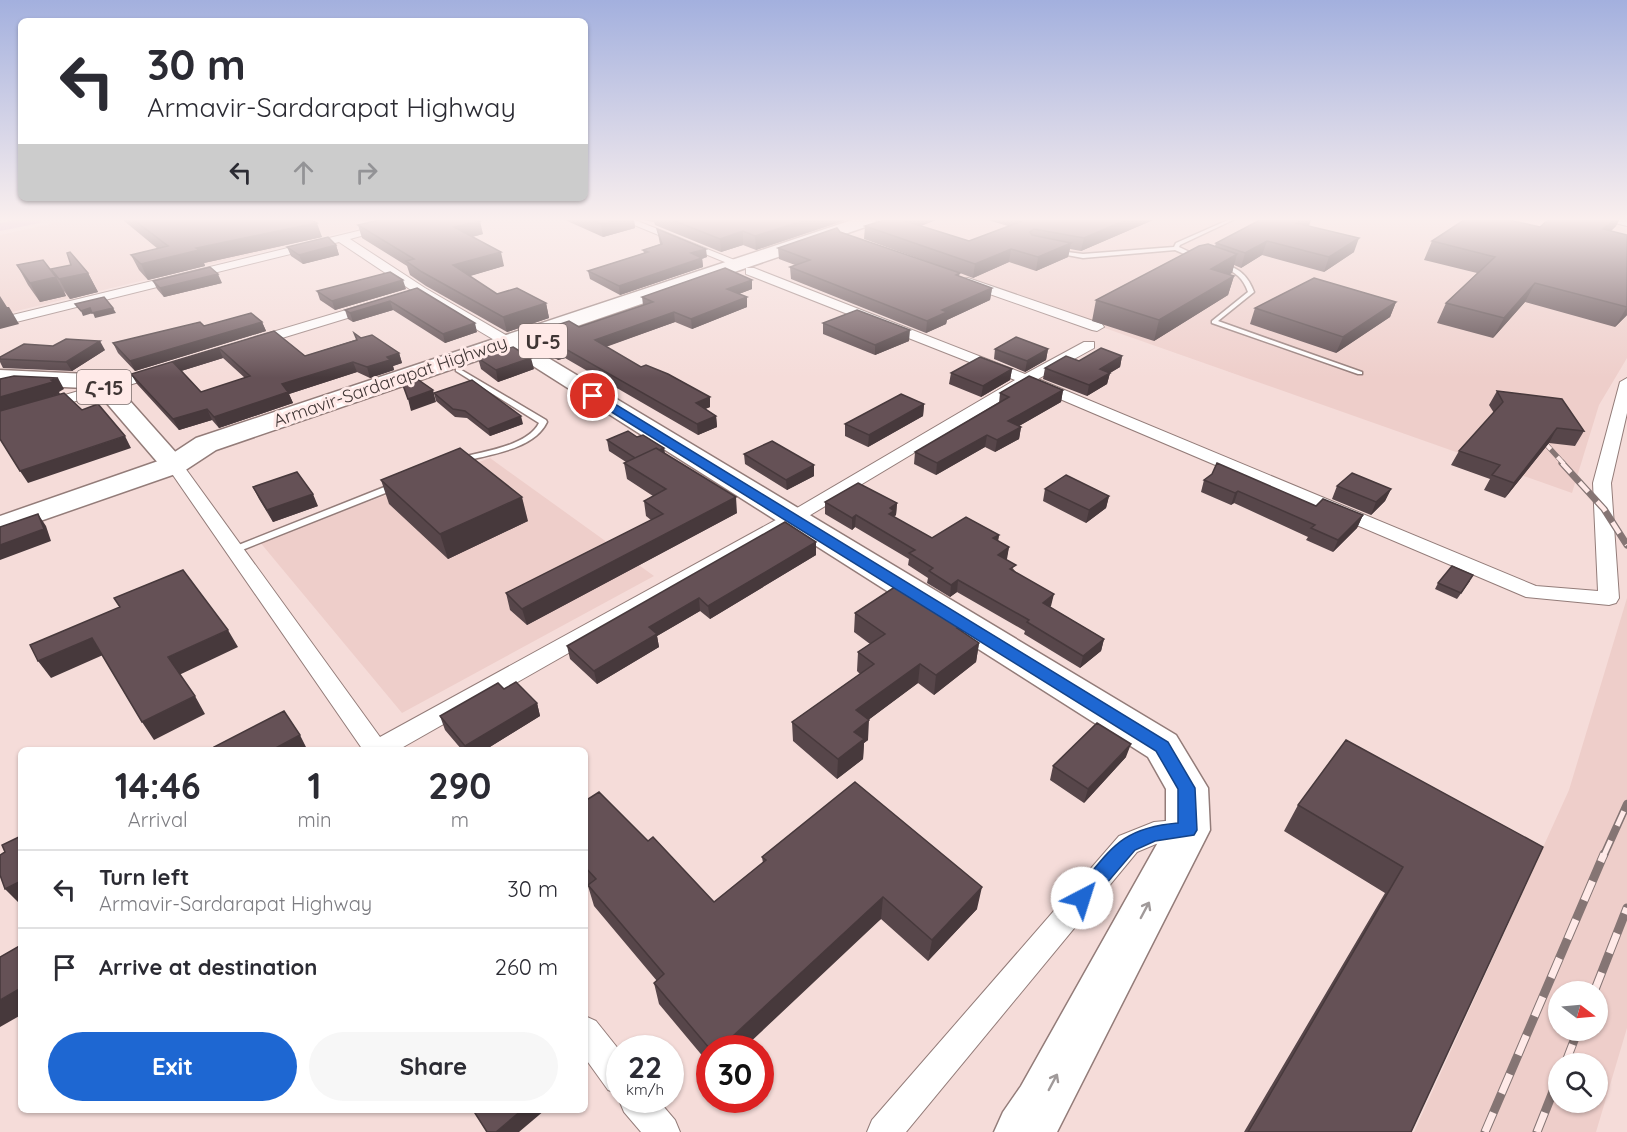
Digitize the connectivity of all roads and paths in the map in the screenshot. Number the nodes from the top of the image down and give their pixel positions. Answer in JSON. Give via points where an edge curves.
{"nodes":[{"id":1,"x":200,"y":273,"type":"edge"},
{"id":2,"x":394,"y":273,"type":"edge"},
{"id":3,"x":726,"y":273,"type":"edge"},
{"id":4,"x":758,"y":273,"type":"edge"},
{"id":5,"x":1241,"y":273,"type":"edge"},
{"id":6,"x":957,"y":278,"type":"edge"},
{"id":7,"x":421,"y":291,"type":"junction"},
{"id":8,"x":0,"y":322,"type":"edge"},
{"id":9,"x":1097,"y":327,"type":"dead end"},
{"id":10,"x":513,"y":345,"type":"junction"},
{"id":11,"x":1089,"y":345,"type":"dead end"},
{"id":12,"x":241,"y":346,"type":"edge"},
{"id":13,"x":174,"y":367,"type":"edge"},
{"id":14,"x":458,"y":370,"type":"junction"},
{"id":15,"x":1360,"y":373,"type":"dead end"},
{"id":16,"x":0,"y":377,"type":"edge"},
{"id":17,"x":1026,"y":380,"type":"junction"},
{"id":18,"x":1627,"y":382,"type":"edge"},
{"id":19,"x":106,"y":388,"type":"junction"},
{"id":20,"x":0,"y":419,"type":"edge"},
{"id":21,"x":181,"y":460,"type":"junction"},
{"id":22,"x":449,"y":465,"type":"edge"},
{"id":23,"x":406,"y":482,"type":"edge"},
{"id":24,"x":791,"y":519,"type":"junction"},
{"id":25,"x":0,"y":526,"type":"edge"},
{"id":26,"x":234,"y":550,"type":"junction"},
{"id":27,"x":375,"y":747,"type":"edge"},
{"id":28,"x":382,"y":747,"type":"edge"},
{"id":29,"x":1188,"y":830,"type":"junction"},
{"id":30,"x":588,"y":1036,"type":"edge"},
{"id":31,"x":606,"y":1060,"type":"edge"},
{"id":32,"x":647,"y":1113,"type":"edge"},
{"id":33,"x":663,"y":1132,"type":"edge"},
{"id":34,"x":884,"y":1132,"type":"edge"},
{"id":35,"x":1023,"y":1132,"type":"edge"}],
"edges":[{"from":1,"to":8,"type":"street"},
{"from":2,"to":7,"type":"street"},
{"from":3,"to":10,"type":"highway","name":"Armavir-Sardarapat Highway","number":"Մ-5"},
{"from":4,"to":17,"type":"street"},
{"from":5,"to":15,"type":"lane","via":[[1248,280],[1251,292],[1214,322]]},
{"from":6,"to":9,"type":"street"},
{"from":7,"to":10,"type":"street"},
{"from":7,"to":12,"type":"street"},
{"from":10,"to":14,"type":"highway","name":"Armavir-Sardarapat Highway","number":"Մ-5"},
{"from":10,"to":21,"type":"highway","name":"Armavir-Sardarapat Highway","number":"Մ-5","via":[[206,444]]},
{"from":10,"to":24,"type":"highway","name":"Armavir-Sardarapat Highway","number":"Մ-5"},
{"from":11,"to":17,"type":"street"},
{"from":13,"to":19,"type":"street"},
{"from":14,"to":21,"type":"highway","name":"Armavir-Sardarapat Highway","number":"Մ-5","via":[[221,451]]},
{"from":14,"to":22,"type":"lane","via":[[543,422],[532,439]]},
{"from":16,"to":19,"type":"main road","number":"Հ-15","via":[[88,381]]},
{"from":17,"to":18,"type":"street","via":[[1533,592],[1609,597],[1602,483]]},
{"from":17,"to":24,"type":"street"},
{"from":19,"to":20,"type":"street"},
{"from":19,"to":21,"type":"main road","number":"Հ-15"},
{"from":21,"to":25,"type":"highway","name":"Armavir-Sardarapat Highway","number":"Մ-5"},
{"from":21,"to":26,"type":"street"},
{"from":23,"to":26,"type":"lane"},
{"from":24,"to":28,"type":"street"},
{"from":24,"to":29,"type":"highway","name":"Armavir-Sardarapat Highway","number":"Մ-5","via":[[1162,746],[1186,788]]},
{"from":26,"to":27,"type":"street"},
{"from":29,"to":34,"type":"street","via":[[1154,833],[1128,844]]},
{"from":35,"to":29,"type":"highway","one_way":true,"via":[[1041,1106]]},
{"from":30,"to":31,"type":"street"},
{"from":32,"to":33,"type":"street"}]}
